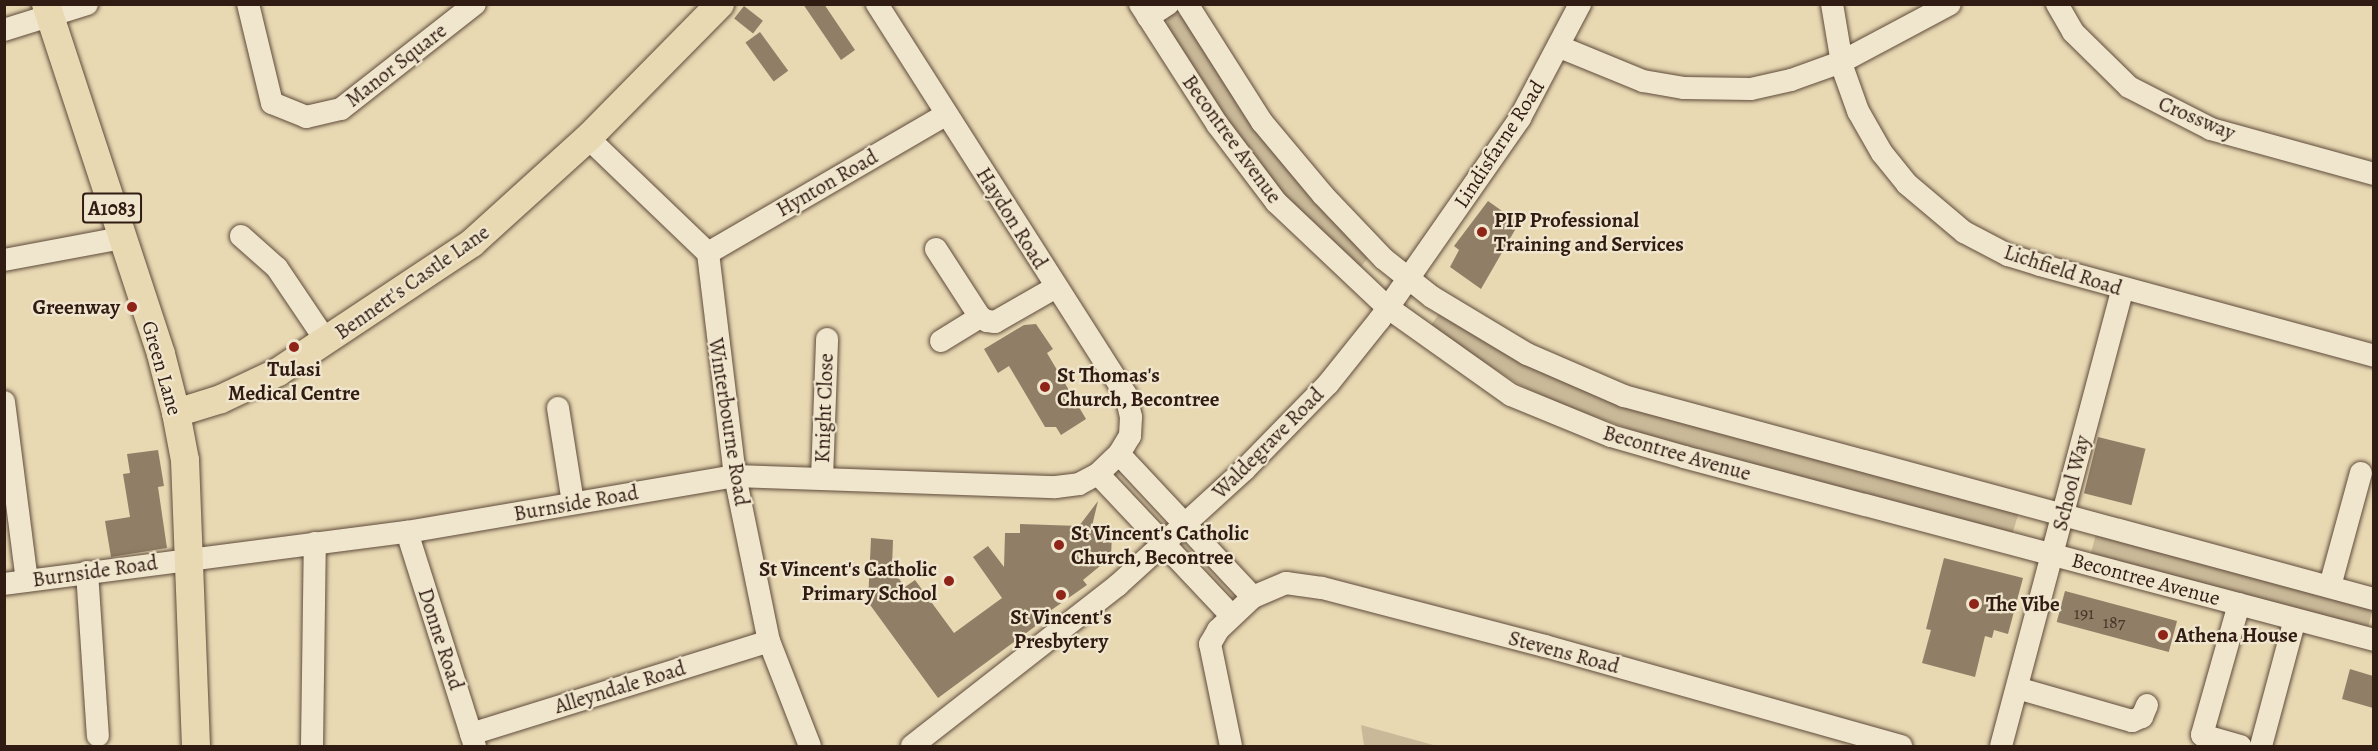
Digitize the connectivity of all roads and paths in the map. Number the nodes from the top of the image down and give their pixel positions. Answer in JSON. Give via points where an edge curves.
{"nodes":[{"id":1,"x":87,"y":4,"type":"edge"},
{"id":2,"x":248,"y":4,"type":"edge"},
{"id":3,"x":475,"y":4,"type":"edge"},
{"id":4,"x":720,"y":4,"type":"edge"},
{"id":5,"x":877,"y":4,"type":"edge"},
{"id":6,"x":1168,"y":4,"type":"edge"},
{"id":7,"x":1187,"y":4,"type":"edge"},
{"id":8,"x":1580,"y":4,"type":"edge"},
{"id":9,"x":1832,"y":4,"type":"edge"},
{"id":10,"x":1950,"y":4,"type":"edge"},
{"id":11,"x":2057,"y":4,"type":"edge"},
{"id":12,"x":47,"y":10,"type":"edge"},
{"id":13,"x":1144,"y":11,"type":"edge"},
{"id":14,"x":4,"y":30,"type":"edge"},
{"id":15,"x":1560,"y":47,"type":"junction"},
{"id":16,"x":1841,"y":62,"type":"junction"},
{"id":17,"x":946,"y":114,"type":"junction"},
{"id":18,"x":588,"y":138,"type":"junction"},
{"id":19,"x":2373,"y":174,"type":"edge"},
{"id":20,"x":241,"y":236,"type":"dead end"},
{"id":21,"x":122,"y":238,"type":"junction"},
{"id":22,"x":936,"y":249,"type":"dead end"},
{"id":23,"x":708,"y":253,"type":"junction"},
{"id":24,"x":4,"y":260,"type":"edge"},
{"id":25,"x":1408,"y":279,"type":"junction"},
{"id":26,"x":1056,"y":287,"type":"junction"},
{"id":27,"x":2122,"y":289,"type":"junction"},
{"id":28,"x":1387,"y":307,"type":"junction"},
{"id":29,"x":980,"y":317,"type":"junction"},
{"id":30,"x":827,"y":339,"type":"dead end"},
{"id":31,"x":941,"y":341,"type":"dead end"},
{"id":32,"x":327,"y":342,"type":"junction"},
{"id":33,"x":2373,"y":356,"type":"edge"},
{"id":34,"x":4,"y":402,"type":"edge"},
{"id":35,"x":558,"y":408,"type":"dead end"},
{"id":36,"x":176,"y":413,"type":"junction"},
{"id":37,"x":6,"y":425,"type":"edge"},
{"id":38,"x":1124,"y":445,"type":"junction"},
{"id":39,"x":2361,"y":473,"type":"dead end"},
{"id":40,"x":1098,"y":474,"type":"junction"},
{"id":41,"x":735,"y":476,"type":"junction"},
{"id":42,"x":822,"y":478,"type":"junction"},
{"id":43,"x":573,"y":503,"type":"junction"},
{"id":44,"x":2062,"y":514,"type":"junction"},
{"id":45,"x":1185,"y":524,"type":"junction"},
{"id":46,"x":407,"y":532,"type":"junction"},
{"id":47,"x":315,"y":543,"type":"junction"},
{"id":48,"x":1164,"y":543,"type":"junction"},
{"id":49,"x":2055,"y":554,"type":"junction"},
{"id":50,"x":191,"y":557,"type":"junction"},
{"id":51,"x":87,"y":572,"type":"junction"},
{"id":52,"x":27,"y":581,"type":"junction"},
{"id":53,"x":4,"y":584,"type":"edge"},
{"id":54,"x":2330,"y":586,"type":"junction"},
{"id":55,"x":1253,"y":597,"type":"junction"},
{"id":56,"x":2373,"y":599,"type":"edge"},
{"id":57,"x":2239,"y":604,"type":"junction"},
{"id":58,"x":1232,"y":616,"type":"junction"},
{"id":59,"x":2295,"y":619,"type":"junction"},
{"id":60,"x":2373,"y":640,"type":"edge"},
{"id":61,"x":769,"y":641,"type":"junction"},
{"id":62,"x":2017,"y":688,"type":"junction"},
{"id":63,"x":2147,"y":705,"type":"dead end"},
{"id":64,"x":98,"y":736,"type":"dead end"},
{"id":65,"x":473,"y":740,"type":"edge"},
{"id":66,"x":196,"y":747,"type":"edge"},
{"id":67,"x":312,"y":747,"type":"edge"},
{"id":68,"x":810,"y":747,"type":"edge"},
{"id":69,"x":912,"y":747,"type":"edge"},
{"id":70,"x":1231,"y":747,"type":"edge"},
{"id":71,"x":1901,"y":747,"type":"edge"},
{"id":72,"x":2001,"y":747,"type":"edge"},
{"id":73,"x":2240,"y":747,"type":"edge"},
{"id":74,"x":2261,"y":747,"type":"edge"}],
"edges":[{"from":1,"to":12,"type":"street"},
{"from":2,"to":3,"type":"street","name":"Manor Square","via":[[273,103],[306,117],[341,109]]},
{"from":4,"to":18,"type":"main road","name":"Bennett's Castle Lane"},
{"from":5,"to":17,"type":"street","name":"Haydon Road"},
{"from":6,"to":13,"type":"street"},
{"from":7,"to":25,"type":"street","name":"Becontree Avenue","via":[[1262,122],[1323,195]]},
{"from":8,"to":15,"type":"street","name":"Lindisfarne Road"},
{"from":9,"to":16,"type":"street","name":"Lichfield Road"},
{"from":10,"to":16,"type":"street"},
{"from":11,"to":19,"type":"street","name":"Crossway","via":[[2073,33],[2128,87],[2211,129]]},
{"from":12,"to":14,"type":"street"},
{"from":12,"to":21,"type":"main road","name":"Green Lane","number":"A1083"},
{"from":13,"to":28,"type":"street","name":"Becontree Avenue","via":[[1253,175],[1295,221]]},
{"from":15,"to":16,"type":"street","via":[[1643,81],[1684,88],[1750,89],[1791,80]]},
{"from":15,"to":25,"type":"street","name":"Lindisfarne Road","via":[[1520,117]]},
{"from":16,"to":27,"type":"street","name":"Lichfield Road","via":[[1858,111],[1882,153],[1937,212],[1964,232],[2008,255]]},
{"from":17,"to":23,"type":"street","name":"Hynton Road"},
{"from":17,"to":26,"type":"street","name":"Haydon Road"},
{"from":18,"to":23,"type":"street"},
{"from":18,"to":32,"type":"main road","name":"Bennett's Castle Lane","via":[[472,243]]},
{"from":20,"to":32,"type":"street","via":[[277,268]]},
{"from":21,"to":24,"type":"street"},
{"from":21,"to":36,"type":"main road","name":"Green Lane","number":"A1083"},
{"from":22,"to":29,"type":"street"},
{"from":23,"to":41,"type":"street","name":"Winterbourne Road"},
{"from":25,"to":28,"type":"street","name":"Waldegrave Road"},
{"from":25,"to":44,"type":"street","name":"Becontree Avenue","via":[[1527,354],[1624,396]]},
{"from":26,"to":29,"type":"street","via":[[996,322]]},
{"from":26,"to":38,"type":"street","name":"Haydon Road","via":[[1126,395],[1131,417]]},
{"from":27,"to":33,"type":"street","name":"Lichfield Road"},
{"from":27,"to":44,"type":"street","name":"School Way"},
{"from":28,"to":45,"type":"street","name":"Waldegrave Road","via":[[1328,384]]},
{"from":28,"to":49,"type":"street","name":"Becontree Avenue","via":[[1512,394],[1611,436]]},
{"from":29,"to":31,"type":"street"},
{"from":30,"to":42,"type":"street","name":"Knight Close"},
{"from":32,"to":36,"type":"main road","name":"Bennett's Castle Lane","via":[[247,387]]},
{"from":34,"to":37,"type":"street"},
{"from":35,"to":43,"type":"street"},
{"from":36,"to":50,"type":"main road","name":"Green Lane","number":"A1083","via":[[185,460]]},
{"from":37,"to":52,"type":"street"},
{"from":38,"to":40,"type":"street","name":"Burnside Road"},
{"from":38,"to":45,"type":"street"},
{"from":39,"to":54,"type":"street"},
{"from":40,"to":42,"type":"street","name":"Burnside Road","via":[[1079,484],[1056,487]]},
{"from":40,"to":48,"type":"street"},
{"from":41,"to":42,"type":"street","name":"Burnside Road"},
{"from":41,"to":43,"type":"street","name":"Burnside Road"},
{"from":41,"to":61,"type":"street","name":"Winterbourne Road"},
{"from":43,"to":46,"type":"street","name":"Burnside Road"},
{"from":44,"to":49,"type":"street","name":"School Way"},
{"from":44,"to":54,"type":"street","name":"Becontree Avenue"},
{"from":45,"to":48,"type":"street","name":"Waldegrave Road"},
{"from":45,"to":55,"type":"street"},
{"from":46,"to":47,"type":"street","name":"Burnside Road"},
{"from":46,"to":65,"type":"street","name":"Donne Road"},
{"from":47,"to":50,"type":"street","name":"Burnside Road"},
{"from":47,"to":67,"type":"street"},
{"from":48,"to":58,"type":"street"},
{"from":48,"to":69,"type":"street","name":"Waldegrave Road","via":[[1118,585]]},
{"from":49,"to":57,"type":"street","name":"Becontree Avenue"},
{"from":49,"to":62,"type":"street","name":"School Way"},
{"from":50,"to":51,"type":"street","name":"Burnside Road"},
{"from":50,"to":66,"type":"main road","name":"Green Lane","number":"A1083"},
{"from":51,"to":52,"type":"street","name":"Burnside Road"},
{"from":51,"to":64,"type":"street"},
{"from":52,"to":53,"type":"street","name":"Burnside Road"},
{"from":54,"to":56,"type":"street","name":"Becontree Avenue"},
{"from":55,"to":58,"type":"street","name":"Stevens Road"},
{"from":55,"to":71,"type":"street","name":"Stevens Road","via":[[1286,583],[1303,584],[1556,649]]},
{"from":57,"to":59,"type":"street","name":"Becontree Avenue"},
{"from":57,"to":73,"type":"street","via":[[2202,735]]},
{"from":58,"to":70,"type":"street","name":"Stevens Road","via":[[1210,644]]},
{"from":59,"to":60,"type":"street","name":"Becontree Avenue"},
{"from":59,"to":74,"type":"street"},
{"from":61,"to":65,"type":"street","name":"Alleyndale Road"},
{"from":61,"to":68,"type":"street","name":"Winterbourne Road"},
{"from":62,"to":63,"type":"street","via":[[2132,721],[2142,717]]},
{"from":62,"to":72,"type":"street","name":"School Way"}]}
